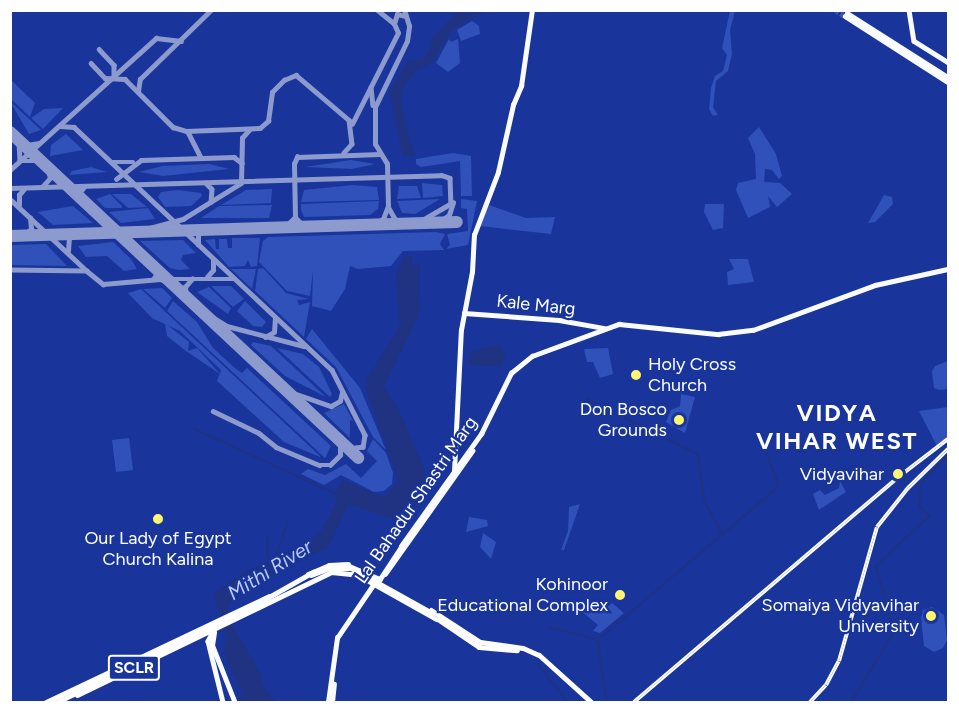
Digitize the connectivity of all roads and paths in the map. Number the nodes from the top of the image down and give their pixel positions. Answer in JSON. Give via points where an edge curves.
{"nodes":[{"id":1,"x":909,"y":10,"type":"edge"},
{"id":2,"x":534,"y":13,"type":"edge"},
{"id":3,"x":846,"y":15,"type":"dead end"},
{"id":4,"x":853,"y":19,"type":"junction"},
{"id":5,"x":948,"y":62,"type":"edge"},
{"id":6,"x":948,"y":77,"type":"edge"},
{"id":7,"x":948,"y":82,"type":"edge"},
{"id":8,"x":948,"y":270,"type":"edge"},
{"id":9,"x":464,"y":313,"type":"junction"},
{"id":10,"x":603,"y":328,"type":"junction"},
{"id":11,"x":455,"y":472,"type":"junction"},
{"id":12,"x":403,"y":544,"type":"junction"},
{"id":13,"x":348,"y":564,"type":"junction"},
{"id":14,"x":356,"y":568,"type":"junction"},
{"id":15,"x":346,"y":572,"type":"junction"},
{"id":16,"x":312,"y":577,"type":"junction"},
{"id":17,"x":298,"y":583,"type":"junction"},
{"id":18,"x":375,"y":584,"type":"junction"},
{"id":19,"x":283,"y":593,"type":"junction"},
{"id":20,"x":269,"y":595,"type":"junction"},
{"id":21,"x":257,"y":604,"type":"junction"},
{"id":22,"x":241,"y":612,"type":"junction"},
{"id":23,"x":434,"y":616,"type":"junction"},
{"id":24,"x":218,"y":626,"type":"junction"},
{"id":25,"x":206,"y":629,"type":"junction"},
{"id":26,"x":212,"y":645,"type":"junction"},
{"id":27,"x":162,"y":647,"type":"junction"},
{"id":28,"x":215,"y":658,"type":"junction"},
{"id":29,"x":551,"y":665,"type":"junction"},
{"id":30,"x":88,"y":686,"type":"junction"},
{"id":31,"x":233,"y":700,"type":"edge"},
{"id":32,"x":46,"y":702,"type":"edge"},
{"id":33,"x":51,"y":702,"type":"edge"},
{"id":34,"x":59,"y":702,"type":"edge"},
{"id":35,"x":223,"y":702,"type":"edge"},
{"id":36,"x":330,"y":702,"type":"edge"},
{"id":37,"x":589,"y":702,"type":"edge"}],
"edges":[{"from":1,"to":5,"type":"main road","via":[[914,41]]},
{"from":2,"to":9,"type":"main road","via":[[523,86],[513,107],[498,172],[474,235]]},
{"from":3,"to":4,"type":"main road"},
{"from":4,"to":6,"type":"main road"},
{"from":4,"to":7,"type":"main road"},
{"from":8,"to":10,"type":"main road","name":"Lal Bahadur Shastri Marg","via":[[887,283],[732,336],[627,326]]},
{"from":9,"to":10,"type":"main road","name":"Kale Marg"},
{"from":9,"to":11,"type":"main road"},
{"from":10,"to":11,"type":"main road","name":"Lal Bahadur Shastri Marg","via":[[518,364],[481,434]]},
{"from":11,"to":12,"type":"main road","name":"Lal Bahadur Shastri Marg"},
{"from":11,"to":18,"type":"main road","name":"Lal Bahadur Shastri Marg"},
{"from":12,"to":14,"type":"main road","bridge":true,"via":[[380,579]]},
{"from":12,"to":18,"type":"main road","name":"Lal Bahadur Shastri Marg"},
{"from":13,"to":14,"type":"highway"},
{"from":13,"to":15,"type":"highway"},
{"from":13,"to":17,"type":"highway","via":[[322,567]]},
{"from":14,"to":16,"type":"highway","number":"SCLR","bridge":true,"via":[[333,567]]},
{"from":14,"to":23,"type":"highway","number":"SCLR","bridge":true},
{"from":14,"to":35,"type":"main road","bridge":true,"via":[[342,564],[321,568],[214,627],[208,641]]},
{"from":15,"to":17,"type":"highway","via":[[327,573]]},
{"from":15,"to":18,"type":"highway"},
{"from":16,"to":17,"type":"highway","number":"SCLR"},
{"from":16,"to":23,"type":"highway","number":"SCLR","bridge":true,"via":[[330,570],[351,570]]},
{"from":17,"to":19,"type":"highway","number":"SCLR"},
{"from":17,"to":20,"type":"highway","number":"SCLR"},
{"from":18,"to":23,"type":"highway"},
{"from":18,"to":36,"type":"main road","name":"Lal Bahadur Shastri Marg","via":[[339,640]]},
{"from":19,"to":21,"type":"highway"},
{"from":19,"to":22,"type":"highway","number":"SCLR"},
{"from":20,"to":21,"type":"highway"},
{"from":20,"to":22,"type":"highway","number":"SCLR"},
{"from":21,"to":30,"type":"highway","bridge":true},
{"from":22,"to":24,"type":"highway","number":"SCLR","bridge":true},
{"from":23,"to":29,"type":"highway","number":"SCLR","via":[[480,642],[531,651]]},
{"from":23,"to":29,"type":"highway","number":"SCLR","via":[[478,647],[523,651]]},
{"from":24,"to":25,"type":"highway","number":"SCLR"},
{"from":24,"to":26,"type":"highway"},
{"from":25,"to":26,"type":"main road"},
{"from":25,"to":27,"type":"highway","number":"SCLR"},
{"from":25,"to":28,"type":"main road"},
{"from":25,"to":34,"type":"highway","number":"SCLR"},
{"from":26,"to":28,"type":"main road"},
{"from":27,"to":30,"type":"highway","bridge":true},
{"from":27,"to":32,"type":"highway","number":"SCLR"},
{"from":28,"to":31,"type":"main road"},
{"from":29,"to":37,"type":"highway","number":"SCLR"},
{"from":30,"to":33,"type":"highway","bridge":true},
{"from":30,"to":34,"type":"highway","bridge":true}]}
